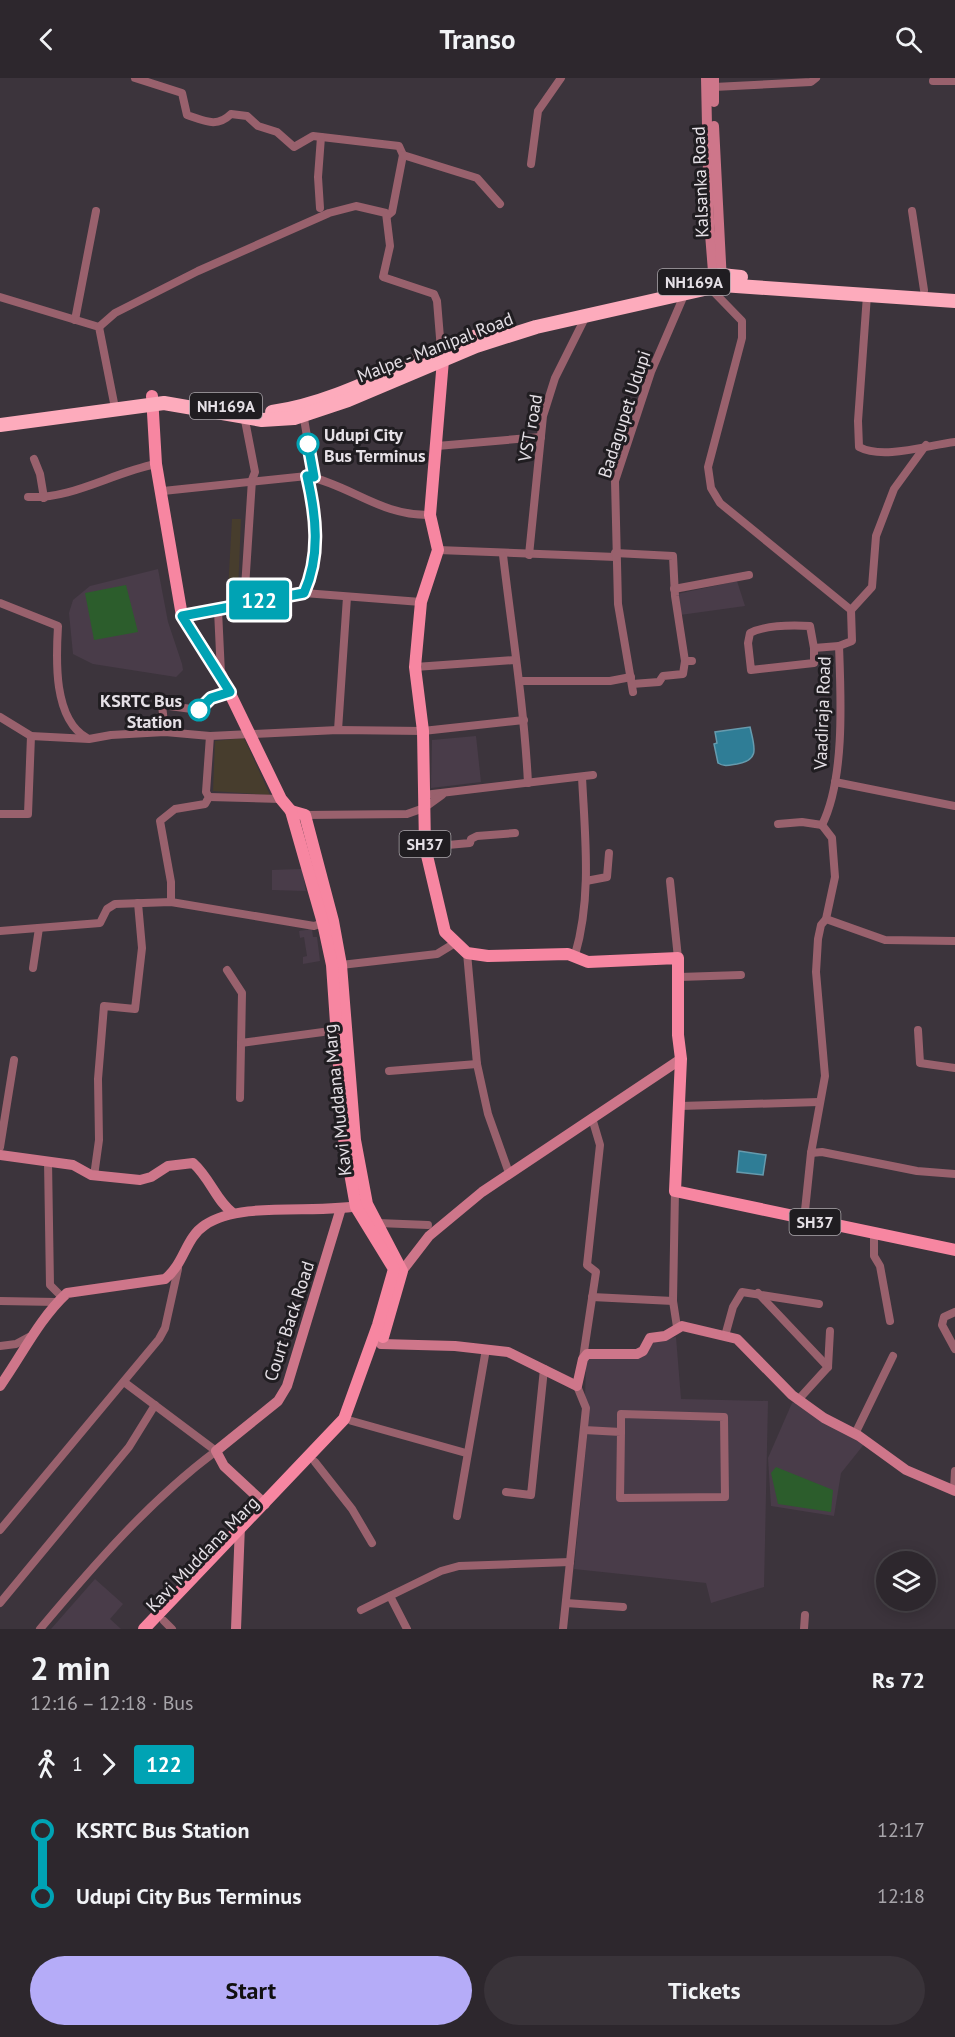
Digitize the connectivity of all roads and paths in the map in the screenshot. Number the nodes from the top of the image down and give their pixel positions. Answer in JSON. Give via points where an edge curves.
{"nodes":[{"id":1,"x":135,"y":78,"type":"edge"},
{"id":2,"x":561,"y":78,"type":"edge"},
{"id":3,"x":706,"y":78,"type":"edge"},
{"id":4,"x":816,"y":78,"type":"edge"},
{"id":5,"x":933,"y":81,"type":"dead end"},
{"id":6,"x":955,"y":81,"type":"edge"},
{"id":7,"x":714,"y":83,"type":"edge"},
{"id":8,"x":321,"y":137,"type":"junction"},
{"id":9,"x":403,"y":155,"type":"junction"},
{"id":10,"x":531,"y":164,"type":"dead end"},
{"id":11,"x":500,"y":204,"type":"dead end"},
{"id":12,"x":320,"y":208,"type":"dead end"},
{"id":13,"x":912,"y":211,"type":"dead end"},
{"id":14,"x":96,"y":212,"type":"dead end"},
{"id":15,"x":387,"y":216,"type":"junction"},
{"id":16,"x":716,"y":283,"type":"junction"},
{"id":17,"x":924,"y":290,"type":"junction"},
{"id":18,"x":955,"y":292,"type":"edge"},
{"id":19,"x":685,"y":293,"type":"junction"},
{"id":20,"x":867,"y":295,"type":"junction"},
{"id":21,"x":0,"y":297,"type":"edge"},
{"id":22,"x":955,"y":301,"type":"edge"},
{"id":23,"x":587,"y":314,"type":"junction"},
{"id":24,"x":75,"y":320,"type":"junction"},
{"id":25,"x":99,"y":327,"type":"junction"},
{"id":26,"x":442,"y":355,"type":"junction"},
{"id":27,"x":152,"y":400,"type":"junction"},
{"id":28,"x":114,"y":403,"type":"junction"},
{"id":29,"x":303,"y":410,"type":"junction"},
{"id":30,"x":244,"y":414,"type":"junction"},
{"id":31,"x":0,"y":417,"type":"edge"},
{"id":32,"x":0,"y":425,"type":"edge"},
{"id":33,"x":541,"y":437,"type":"junction"},
{"id":34,"x":955,"y":442,"type":"edge"},
{"id":35,"x":926,"y":445,"type":"junction"},
{"id":36,"x":437,"y":446,"type":"junction"},
{"id":37,"x":34,"y":459,"type":"dead end"},
{"id":38,"x":156,"y":464,"type":"junction"},
{"id":39,"x":310,"y":476,"type":"junction"},
{"id":40,"x":252,"y":480,"type":"junction"},
{"id":41,"x":162,"y":491,"type":"junction"},
{"id":42,"x":28,"y":497,"type":"dead end"},
{"id":43,"x":44,"y":498,"type":"junction"},
{"id":44,"x":430,"y":515,"type":"junction"},
{"id":45,"x":438,"y":550,"type":"junction"},
{"id":46,"x":503,"y":555,"type":"junction"},
{"id":47,"x":529,"y":555,"type":"junction"},
{"id":48,"x":616,"y":555,"type":"junction"},
{"id":49,"x":749,"y":575,"type":"dead end"},
{"id":50,"x":674,"y":589,"type":"junction"},
{"id":51,"x":304,"y":593,"type":"junction"},
{"id":52,"x":347,"y":597,"type":"junction"},
{"id":53,"x":421,"y":602,"type":"junction"},
{"id":54,"x":0,"y":603,"type":"edge"},
{"id":55,"x":244,"y":603,"type":"junction"},
{"id":56,"x":218,"y":609,"type":"junction"},
{"id":57,"x":851,"y":610,"type":"junction"},
{"id":58,"x":182,"y":616,"type":"junction"},
{"id":59,"x":839,"y":646,"type":"junction"},
{"id":60,"x":814,"y":648,"type":"junction"},
{"id":61,"x":515,"y":660,"type":"junction"},
{"id":62,"x":415,"y":667,"type":"junction"},
{"id":63,"x":221,"y":675,"type":"junction"},
{"id":64,"x":521,"y":681,"type":"junction"},
{"id":65,"x":632,"y":684,"type":"junction"},
{"id":66,"x":230,"y":692,"type":"junction"},
{"id":67,"x":0,"y":717,"type":"edge"},
{"id":68,"x":524,"y":720,"type":"junction"},
{"id":69,"x":338,"y":730,"type":"junction"},
{"id":70,"x":423,"y":731,"type":"junction"},
{"id":71,"x":165,"y":732,"type":"junction"},
{"id":72,"x":249,"y":734,"type":"junction"},
{"id":73,"x":31,"y":736,"type":"junction"},
{"id":74,"x":210,"y":736,"type":"junction"},
{"id":75,"x":89,"y":739,"type":"junction"},
{"id":76,"x":592,"y":776,"type":"dead end"},
{"id":77,"x":582,"y":777,"type":"junction"},
{"id":78,"x":835,"y":782,"type":"junction"},
{"id":79,"x":528,"y":783,"type":"junction"},
{"id":80,"x":445,"y":793,"type":"junction"},
{"id":81,"x":209,"y":797,"type":"junction"},
{"id":82,"x":281,"y":799,"type":"junction"},
{"id":83,"x":424,"y":801,"type":"junction"},
{"id":84,"x":955,"y":806,"type":"edge"},
{"id":85,"x":291,"y":811,"type":"junction"},
{"id":86,"x":0,"y":814,"type":"edge"},
{"id":87,"x":304,"y":815,"type":"junction"},
{"id":88,"x":778,"y":824,"type":"dead end"},
{"id":89,"x":822,"y":825,"type":"junction"},
{"id":90,"x":515,"y":833,"type":"dead end"},
{"id":91,"x":424,"y":847,"type":"junction"},
{"id":92,"x":609,"y":853,"type":"dead end"},
{"id":93,"x":670,"y":880,"type":"dead end"},
{"id":94,"x":586,"y":881,"type":"junction"},
{"id":95,"x":171,"y":902,"type":"junction"},
{"id":96,"x":138,"y":903,"type":"junction"},
{"id":97,"x":826,"y":919,"type":"junction"},
{"id":98,"x":323,"y":923,"type":"junction"},
{"id":99,"x":39,"y":928,"type":"junction"},
{"id":100,"x":0,"y":931,"type":"edge"},
{"id":101,"x":955,"y":941,"type":"edge"},
{"id":102,"x":454,"y":943,"type":"junction"},
{"id":103,"x":467,"y":953,"type":"junction"},
{"id":104,"x":574,"y":955,"type":"junction"},
{"id":105,"x":678,"y":958,"type":"junction"},
{"id":106,"x":341,"y":965,"type":"junction"},
{"id":107,"x":33,"y":969,"type":"dead end"},
{"id":108,"x":227,"y":970,"type":"dead end"},
{"id":109,"x":741,"y":975,"type":"dead end"},
{"id":110,"x":679,"y":976,"type":"junction"},
{"id":111,"x":338,"y":1030,"type":"junction"},
{"id":112,"x":918,"y":1030,"type":"dead end"},
{"id":113,"x":241,"y":1043,"type":"junction"},
{"id":114,"x":681,"y":1059,"type":"junction"},
{"id":115,"x":14,"y":1060,"type":"dead end"},
{"id":116,"x":477,"y":1064,"type":"junction"},
{"id":117,"x":955,"y":1068,"type":"edge"},
{"id":118,"x":389,"y":1071,"type":"dead end"},
{"id":119,"x":240,"y":1098,"type":"dead end"},
{"id":120,"x":819,"y":1102,"type":"junction"},
{"id":121,"x":680,"y":1106,"type":"junction"},
{"id":122,"x":592,"y":1118,"type":"junction"},
{"id":123,"x":0,"y":1147,"type":"edge"},
{"id":124,"x":811,"y":1153,"type":"junction"},
{"id":125,"x":0,"y":1155,"type":"edge"},
{"id":126,"x":48,"y":1161,"type":"junction"},
{"id":127,"x":509,"y":1173,"type":"junction"},
{"id":128,"x":955,"y":1174,"type":"edge"},
{"id":129,"x":94,"y":1176,"type":"junction"},
{"id":130,"x":675,"y":1191,"type":"junction"},
{"id":131,"x":362,"y":1206,"type":"junction"},
{"id":132,"x":341,"y":1208,"type":"junction"},
{"id":133,"x":233,"y":1213,"type":"junction"},
{"id":134,"x":804,"y":1220,"type":"junction"},
{"id":135,"x":378,"y":1223,"type":"junction"},
{"id":136,"x":428,"y":1225,"type":"dead end"},
{"id":137,"x":874,"y":1233,"type":"junction"},
{"id":138,"x":955,"y":1246,"type":"edge"},
{"id":139,"x":178,"y":1269,"type":"junction"},
{"id":140,"x":398,"y":1270,"type":"junction"},
{"id":141,"x":758,"y":1293,"type":"junction"},
{"id":142,"x":592,"y":1297,"type":"junction"},
{"id":143,"x":60,"y":1300,"type":"junction"},
{"id":144,"x":0,"y":1301,"type":"edge"},
{"id":145,"x":673,"y":1301,"type":"junction"},
{"id":146,"x":819,"y":1304,"type":"dead end"},
{"id":147,"x":955,"y":1312,"type":"edge"},
{"id":148,"x":890,"y":1322,"type":"dead end"},
{"id":149,"x":677,"y":1327,"type":"junction"},
{"id":150,"x":830,"y":1331,"type":"dead end"},
{"id":151,"x":33,"y":1334,"type":"junction"},
{"id":152,"x":724,"y":1336,"type":"junction"},
{"id":153,"x":381,"y":1344,"type":"junction"},
{"id":154,"x":0,"y":1346,"type":"edge"},
{"id":155,"x":486,"y":1349,"type":"junction"},
{"id":156,"x":955,"y":1349,"type":"edge"},
{"id":157,"x":892,"y":1356,"type":"dead end"},
{"id":158,"x":583,"y":1359,"type":"junction"},
{"id":159,"x":828,"y":1366,"type":"junction"},
{"id":160,"x":544,"y":1369,"type":"junction"},
{"id":161,"x":124,"y":1382,"type":"junction"},
{"id":162,"x":0,"y":1386,"type":"edge"},
{"id":163,"x":577,"y":1386,"type":"junction"},
{"id":164,"x":798,"y":1400,"type":"junction"},
{"id":165,"x":155,"y":1405,"type":"junction"},
{"id":166,"x":352,"y":1421,"type":"junction"},
{"id":167,"x":584,"y":1430,"type":"junction"},
{"id":168,"x":621,"y":1432,"type":"junction"},
{"id":169,"x":855,"y":1434,"type":"junction"},
{"id":170,"x":216,"y":1451,"type":"junction"},
{"id":171,"x":466,"y":1453,"type":"junction"},
{"id":172,"x":315,"y":1462,"type":"junction"},
{"id":173,"x":955,"y":1472,"type":"edge"},
{"id":174,"x":955,"y":1491,"type":"edge"},
{"id":175,"x":506,"y":1492,"type":"dead end"},
{"id":176,"x":265,"y":1504,"type":"junction"},
{"id":177,"x":457,"y":1516,"type":"dead end"},
{"id":178,"x":0,"y":1530,"type":"edge"},
{"id":179,"x":240,"y":1532,"type":"junction"},
{"id":180,"x":372,"y":1543,"type":"dead end"},
{"id":181,"x":570,"y":1562,"type":"junction"},
{"id":182,"x":390,"y":1596,"type":"junction"},
{"id":183,"x":0,"y":1603,"type":"edge"},
{"id":184,"x":566,"y":1604,"type":"junction"},
{"id":185,"x":623,"y":1607,"type":"dead end"},
{"id":186,"x":361,"y":1610,"type":"dead end"},
{"id":187,"x":805,"y":1615,"type":"dead end"},
{"id":188,"x":164,"y":1626,"type":"edge"},
{"id":189,"x":40,"y":1629,"type":"edge"},
{"id":190,"x":144,"y":1629,"type":"edge"},
{"id":191,"x":236,"y":1629,"type":"edge"},
{"id":192,"x":407,"y":1629,"type":"edge"},
{"id":193,"x":563,"y":1629,"type":"edge"},
{"id":194,"x":804,"y":1629,"type":"edge"}],
"edges":[{"from":1,"to":8,"type":"street","via":[[182,93],[184,110],[191,117],[218,123],[231,114],[244,115],[258,126],[277,132],[294,147],[310,136]]},
{"from":2,"to":10,"type":"street","via":[[538,111]]},
{"from":3,"to":16,"type":"street"},
{"from":4,"to":7,"type":"street","via":[[811,82]]},
{"from":5,"to":6,"type":"street"},
{"from":7,"to":16,"type":"street","name":"Kalsanka Road"},
{"from":8,"to":9,"type":"street","via":[[399,146]]},
{"from":8,"to":12,"type":"street"},
{"from":9,"to":11,"type":"street","via":[[477,178]]},
{"from":9,"to":15,"type":"street","via":[[392,212]]},
{"from":13,"to":17,"type":"street"},
{"from":14,"to":24,"type":"street"},
{"from":15,"to":25,"type":"street","via":[[381,210],[356,206],[329,213],[198,271],[115,313]]},
{"from":15,"to":26,"type":"street","via":[[390,246],[382,278],[434,294]]},
{"from":16,"to":17,"type":"highway","name":"Malpe - Manipal Road","number":"NH169A"},
{"from":16,"to":19,"type":"highway","name":"Malpe - Manipal Road","number":"NH169A"},
{"from":16,"to":20,"type":"highway","name":"Malpe - Manipal Road","number":"NH169A"},
{"from":16,"to":26,"type":"highway","name":"Malpe - Manipal Road","number":"NH169A","via":[[574,307],[472,337]]},
{"from":16,"to":57,"type":"street","via":[[742,321],[742,338],[708,467],[711,488],[720,503]]},
{"from":17,"to":18,"type":"highway","name":"Malpe - Manipal Road","number":"NH169A"},
{"from":19,"to":23,"type":"highway","name":"Malpe - Manipal Road","number":"NH169A"},
{"from":19,"to":48,"type":"street","name":"Badagupet Udupi","via":[[651,372],[615,481]]},
{"from":20,"to":22,"type":"highway","name":"Malpe - Manipal Road","number":"NH169A"},
{"from":20,"to":35,"type":"street","via":[[859,447],[901,453]]},
{"from":21,"to":24,"type":"street"},
{"from":23,"to":26,"type":"highway","name":"Malpe - Manipal Road","number":"NH169A"},
{"from":23,"to":33,"type":"street","name":"VST road","via":[[555,378]]},
{"from":24,"to":25,"type":"street"},
{"from":25,"to":28,"type":"street"},
{"from":26,"to":29,"type":"highway","name":"Malpe - Manipal Road","number":"NH169A"},
{"from":26,"to":36,"type":"main road"},
{"from":27,"to":28,"type":"highway","name":"Malpe - Manipal Road","number":"NH169A"},
{"from":27,"to":30,"type":"highway","name":"Malpe - Manipal Road","number":"NH169A","via":[[174,397]]},
{"from":27,"to":32,"type":"highway","name":"Malpe - Manipal Road","number":"NH169A","via":[[47,421]]},
{"from":27,"to":38,"type":"main road"},
{"from":28,"to":31,"type":"highway","name":"Malpe - Manipal Road","number":"NH169A"},
{"from":29,"to":30,"type":"highway","name":"Malpe - Manipal Road","number":"NH169A"},
{"from":29,"to":39,"type":"street"},
{"from":30,"to":40,"type":"street","via":[[255,472]]},
{"from":33,"to":36,"type":"street"},
{"from":33,"to":47,"type":"street","name":"VST road"},
{"from":34,"to":35,"type":"street"},
{"from":35,"to":57,"type":"street","via":[[894,489],[876,536],[872,587]]},
{"from":36,"to":44,"type":"main road"},
{"from":37,"to":43,"type":"street"},
{"from":38,"to":41,"type":"main road"},
{"from":38,"to":43,"type":"street","via":[[128,470],[59,497]]},
{"from":39,"to":40,"type":"street"},
{"from":39,"to":44,"type":"street","via":[[381,507],[411,515]]},
{"from":39,"to":51,"type":"street","via":[[317,528],[311,578]]},
{"from":40,"to":41,"type":"street"},
{"from":40,"to":55,"type":"street"},
{"from":41,"to":58,"type":"main road"},
{"from":42,"to":43,"type":"street"},
{"from":44,"to":45,"type":"main road"},
{"from":45,"to":46,"type":"street"},
{"from":45,"to":53,"type":"main road","number":"SH37"},
{"from":46,"to":47,"type":"street"},
{"from":46,"to":61,"type":"street"},
{"from":47,"to":48,"type":"street"},
{"from":48,"to":50,"type":"street","via":[[673,556]]},
{"from":48,"to":65,"type":"street","name":"Badagupet Udupi","via":[[618,604]]},
{"from":49,"to":50,"type":"street"},
{"from":50,"to":65,"type":"street","via":[[688,661],[683,674],[663,676],[659,682]]},
{"from":51,"to":52,"type":"street"},
{"from":51,"to":55,"type":"street"},
{"from":52,"to":53,"type":"street"},
{"from":52,"to":69,"type":"street"},
{"from":53,"to":62,"type":"main road","number":"SH37"},
{"from":54,"to":75,"type":"street","via":[[58,626],[63,706],[78,733]]},
{"from":55,"to":56,"type":"street"},
{"from":56,"to":58,"type":"street"},
{"from":56,"to":63,"type":"street"},
{"from":57,"to":59,"type":"street","name":"Vaadiraja Road","via":[[852,641]]},
{"from":58,"to":63,"type":"main road","name":"Kavi Muddana Marg"},
{"from":59,"to":60,"type":"street"},
{"from":59,"to":78,"type":"street","name":"Vaadiraja Road","via":[[841,698]]},
{"from":60,"to":60,"type":"street","via":[[810,627],[756,630],[750,633],[748,643],[751,670],[814,663]]},
{"from":61,"to":62,"type":"street"},
{"from":61,"to":64,"type":"street"},
{"from":62,"to":70,"type":"main road","number":"SH37"},
{"from":63,"to":66,"type":"main road","name":"Kavi Muddana Marg"},
{"from":64,"to":65,"type":"street"},
{"from":64,"to":68,"type":"street"},
{"from":66,"to":71,"type":"street","via":[[211,698],[199,710],[162,705]]},
{"from":66,"to":72,"type":"main road","name":"Kavi Muddana Marg"},
{"from":67,"to":73,"type":"street"},
{"from":68,"to":70,"type":"street"},
{"from":68,"to":79,"type":"street"},
{"from":69,"to":70,"type":"street"},
{"from":69,"to":72,"type":"street"},
{"from":70,"to":83,"type":"main road","number":"SH37"},
{"from":71,"to":74,"type":"street"},
{"from":71,"to":75,"type":"street"},
{"from":72,"to":74,"type":"street"},
{"from":72,"to":82,"type":"main road","name":"Kavi Muddana Marg"},
{"from":73,"to":75,"type":"street"},
{"from":73,"to":86,"type":"street","via":[[28,814]]},
{"from":74,"to":81,"type":"street","via":[[206,792]]},
{"from":76,"to":77,"type":"street"},
{"from":77,"to":79,"type":"street"},
{"from":77,"to":94,"type":"street"},
{"from":78,"to":84,"type":"street"},
{"from":78,"to":89,"type":"street","name":"Vaadiraja Road"},
{"from":79,"to":80,"type":"street"},
{"from":80,"to":83,"type":"street"},
{"from":80,"to":83,"type":"street"},
{"from":81,"to":82,"type":"street"},
{"from":81,"to":95,"type":"street","via":[[205,804],[175,809],[160,821]]},
{"from":82,"to":85,"type":"main road","name":"Kavi Muddana Marg"},
{"from":83,"to":87,"type":"street","via":[[407,814]]},
{"from":83,"to":91,"type":"main road","number":"SH37"},
{"from":85,"to":87,"type":"main road"},
{"from":85,"to":98,"type":"main road","name":"Kavi Muddana Marg"},
{"from":87,"to":106,"type":"main road","name":"Kavi Muddana Marg"},
{"from":88,"to":89,"type":"street"},
{"from":89,"to":97,"type":"street","via":[[832,838],[835,877]]},
{"from":90,"to":91,"type":"street","via":[[477,836],[470,843]]},
{"from":91,"to":102,"type":"main road","number":"SH37","via":[[445,932]]},
{"from":92,"to":94,"type":"street","via":[[607,877]]},
{"from":93,"to":105,"type":"street"},
{"from":94,"to":104,"type":"street","via":[[583,927]]},
{"from":95,"to":96,"type":"street"},
{"from":95,"to":98,"type":"street","via":[[314,926]]},
{"from":96,"to":99,"type":"street","via":[[115,904],[100,923]]},
{"from":96,"to":129,"type":"street","via":[[142,948],[135,1009],[104,1006]]},
{"from":97,"to":101,"type":"street","via":[[885,940]]},
{"from":97,"to":120,"type":"street","via":[[818,939],[816,972],[825,1076]]},
{"from":98,"to":111,"type":"main road","name":"Kavi Muddana Marg","via":[[332,965]]},
{"from":99,"to":100,"type":"street"},
{"from":99,"to":107,"type":"street"},
{"from":102,"to":103,"type":"main road","number":"SH37"},
{"from":102,"to":106,"type":"street","via":[[438,954]]},
{"from":103,"to":104,"type":"main road"},
{"from":103,"to":116,"type":"street"},
{"from":104,"to":105,"type":"main road","via":[[588,962]]},
{"from":105,"to":110,"type":"main road"},
{"from":106,"to":131,"type":"main road","name":"Kavi Muddana Marg"},
{"from":108,"to":113,"type":"street","via":[[242,993]]},
{"from":109,"to":110,"type":"street"},
{"from":110,"to":114,"type":"main road"},
{"from":111,"to":113,"type":"street"},
{"from":111,"to":131,"type":"main road","name":"Kavi Muddana Marg","via":[[344,1139]]},
{"from":112,"to":117,"type":"street","via":[[921,1063]]},
{"from":113,"to":119,"type":"street"},
{"from":114,"to":121,"type":"main road"},
{"from":114,"to":122,"type":"street"},
{"from":115,"to":123,"type":"street"},
{"from":116,"to":118,"type":"street"},
{"from":116,"to":127,"type":"street"},
{"from":120,"to":121,"type":"street"},
{"from":120,"to":124,"type":"street"},
{"from":121,"to":130,"type":"main road"},
{"from":122,"to":127,"type":"street"},
{"from":122,"to":142,"type":"street","via":[[600,1145],[587,1265],[596,1272]]},
{"from":124,"to":128,"type":"street"},
{"from":124,"to":134,"type":"street"},
{"from":125,"to":126,"type":"street"},
{"from":126,"to":129,"type":"street"},
{"from":126,"to":143,"type":"street","via":[[50,1285]]},
{"from":127,"to":140,"type":"street","via":[[429,1236]]},
{"from":129,"to":133,"type":"street","via":[[140,1180],[168,1166],[194,1163],[225,1208]]},
{"from":130,"to":134,"type":"main road","number":"SH37"},
{"from":130,"to":145,"type":"street"},
{"from":131,"to":132,"type":"street"},
{"from":131,"to":135,"type":"main road","name":"Kavi Muddana Marg"},
{"from":131,"to":140,"type":"main road","name":"Kavi Muddana Marg"},
{"from":132,"to":133,"type":"street"},
{"from":132,"to":170,"type":"street","name":"Court Back Road","via":[[287,1386],[278,1401]]},
{"from":133,"to":139,"type":"street","via":[[206,1224],[192,1237]]},
{"from":134,"to":137,"type":"main road","number":"SH37"},
{"from":135,"to":136,"type":"street"},
{"from":135,"to":140,"type":"main road","name":"Kavi Muddana Marg"},
{"from":137,"to":138,"type":"main road","number":"SH37"},
{"from":137,"to":148,"type":"street","via":[[874,1256],[880,1266]]},
{"from":139,"to":143,"type":"street","via":[[165,1279],[67,1293]]},
{"from":139,"to":161,"type":"street","via":[[165,1328]]},
{"from":140,"to":153,"type":"main road","name":"Kavi Muddana Marg"},
{"from":140,"to":176,"type":"main road","via":[[344,1419]]},
{"from":141,"to":146,"type":"street"},
{"from":141,"to":152,"type":"street","via":[[739,1294]]},
{"from":141,"to":159,"type":"street"},
{"from":142,"to":145,"type":"street"},
{"from":142,"to":158,"type":"street"},
{"from":143,"to":144,"type":"street"},
{"from":143,"to":151,"type":"street"},
{"from":145,"to":149,"type":"street"},
{"from":147,"to":156,"type":"street","via":[[944,1317],[942,1325]]},
{"from":149,"to":152,"type":"street"},
{"from":149,"to":158,"type":"street","via":[[665,1336],[650,1338],[637,1354],[595,1353]]},
{"from":150,"to":159,"type":"street"},
{"from":151,"to":154,"type":"street","via":[[16,1344]]},
{"from":151,"to":162,"type":"street"},
{"from":152,"to":164,"type":"street","via":[[741,1342]]},
{"from":153,"to":155,"type":"street"},
{"from":153,"to":166,"type":"main road","name":"Kavi Muddana Marg"},
{"from":155,"to":160,"type":"street","via":[[508,1352]]},
{"from":155,"to":171,"type":"street"},
{"from":157,"to":169,"type":"street"},
{"from":158,"to":163,"type":"street"},
{"from":159,"to":164,"type":"street"},
{"from":160,"to":163,"type":"street"},
{"from":160,"to":175,"type":"street","via":[[531,1495]]},
{"from":161,"to":165,"type":"street"},
{"from":161,"to":178,"type":"street"},
{"from":163,"to":167,"type":"street","via":[[586,1408]]},
{"from":164,"to":169,"type":"street"},
{"from":165,"to":170,"type":"street"},
{"from":165,"to":183,"type":"street","via":[[129,1447]]},
{"from":166,"to":171,"type":"street"},
{"from":166,"to":172,"type":"main road","name":"Kavi Muddana Marg"},
{"from":167,"to":168,"type":"street"},
{"from":167,"to":181,"type":"street"},
{"from":168,"to":168,"type":"street","via":[[621,1414],[724,1417],[725,1497],[620,1498]]},
{"from":169,"to":174,"type":"street","via":[[906,1470]]},
{"from":170,"to":176,"type":"street","via":[[224,1466]]},
{"from":170,"to":189,"type":"street","via":[[177,1480]]},
{"from":171,"to":177,"type":"street"},
{"from":172,"to":179,"type":"main road","name":"Kavi Muddana Marg"},
{"from":172,"to":180,"type":"street","via":[[352,1509]]},
{"from":173,"to":174,"type":"street"},
{"from":176,"to":179,"type":"main road"},
{"from":179,"to":188,"type":"main road","name":"Kavi Muddana Marg"},
{"from":179,"to":190,"type":"main road"},
{"from":179,"to":191,"type":"street"},
{"from":181,"to":182,"type":"street","via":[[459,1566]]},
{"from":181,"to":184,"type":"street"},
{"from":182,"to":186,"type":"street"},
{"from":182,"to":192,"type":"street"},
{"from":184,"to":185,"type":"street"},
{"from":184,"to":193,"type":"street"},
{"from":187,"to":194,"type":"street"}]}
